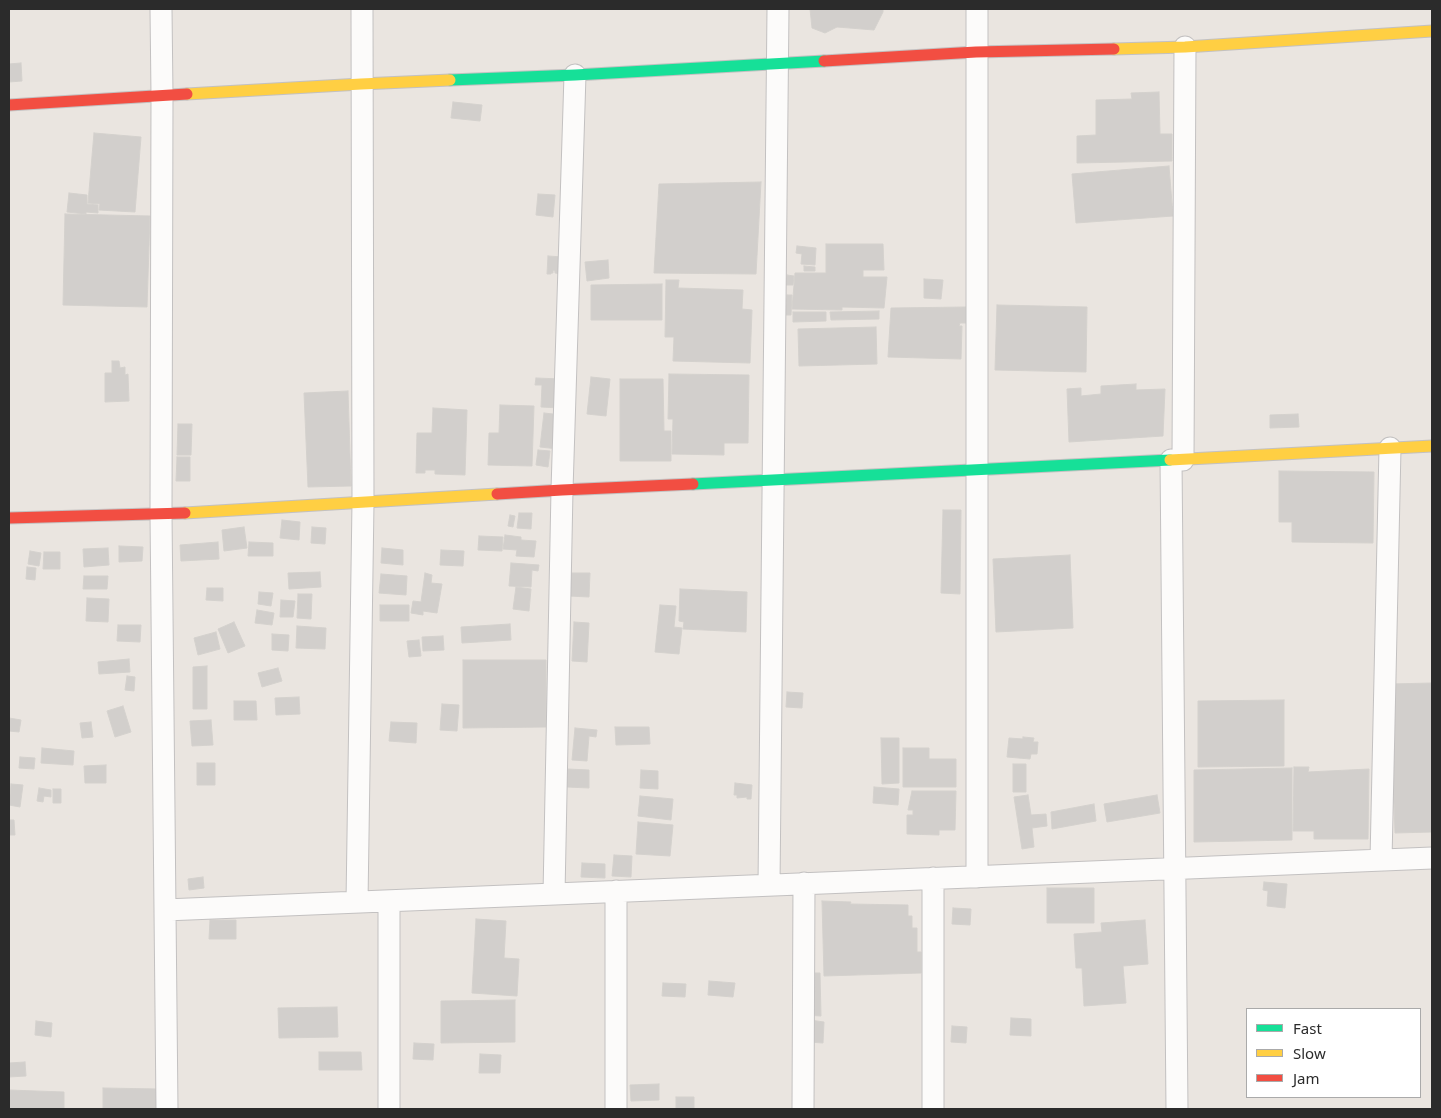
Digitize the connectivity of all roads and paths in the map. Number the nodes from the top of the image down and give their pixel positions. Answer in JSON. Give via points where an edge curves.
{"nodes":[{"id":1,"x":161,"y":9,"type":"edge"},
{"id":2,"x":362,"y":9,"type":"edge"},
{"id":3,"x":778,"y":9,"type":"edge"},
{"id":4,"x":977,"y":9,"type":"edge"},
{"id":5,"x":1432,"y":31,"type":"edge"},
{"id":6,"x":1185,"y":47,"type":"junction"},
{"id":7,"x":976,"y":52,"type":"junction"},
{"id":8,"x":778,"y":64,"type":"junction"},
{"id":9,"x":575,"y":75,"type":"junction"},
{"id":10,"x":361,"y":84,"type":"junction"},
{"id":11,"x":162,"y":95,"type":"junction"},
{"id":12,"x":9,"y":105,"type":"edge"},
{"id":13,"x":1432,"y":446,"type":"edge"},
{"id":14,"x":1390,"y":448,"type":"junction"},
{"id":15,"x":1177,"y":460,"type":"junction"},
{"id":16,"x":977,"y":470,"type":"junction"},
{"id":17,"x":773,"y":481,"type":"junction"},
{"id":18,"x":562,"y":490,"type":"junction"},
{"id":19,"x":363,"y":503,"type":"junction"},
{"id":20,"x":160,"y":514,"type":"junction"},
{"id":21,"x":9,"y":518,"type":"edge"},
{"id":22,"x":1432,"y":858,"type":"edge"},
{"id":23,"x":1381,"y":860,"type":"junction"},
{"id":24,"x":1174,"y":868,"type":"junction"},
{"id":25,"x":977,"y":876,"type":"junction"},
{"id":26,"x":933,"y":878,"type":"junction"},
{"id":27,"x":804,"y":883,"type":"junction"},
{"id":28,"x":769,"y":885,"type":"junction"},
{"id":29,"x":616,"y":891,"type":"junction"},
{"id":30,"x":554,"y":894,"type":"junction"},
{"id":31,"x":389,"y":901,"type":"junction"},
{"id":32,"x":357,"y":902,"type":"junction"},
{"id":33,"x":165,"y":910,"type":"junction"},
{"id":34,"x":167,"y":1109,"type":"edge"},
{"id":35,"x":389,"y":1109,"type":"edge"},
{"id":36,"x":616,"y":1109,"type":"edge"},
{"id":37,"x":803,"y":1109,"type":"edge"},
{"id":38,"x":933,"y":1109,"type":"edge"},
{"id":39,"x":1177,"y":1109,"type":"edge"}],
"edges":[{"from":1,"to":11,"type":"street"},
{"from":2,"to":10,"type":"street"},
{"from":3,"to":8,"type":"street"},
{"from":4,"to":7,"type":"street"},
{"from":5,"to":6,"type":"street"},
{"from":6,"to":7,"type":"street"},
{"from":6,"to":15,"type":"street"},
{"from":7,"to":8,"type":"street"},
{"from":7,"to":16,"type":"street"},
{"from":8,"to":9,"type":"street"},
{"from":8,"to":17,"type":"street"},
{"from":9,"to":10,"type":"street"},
{"from":9,"to":18,"type":"street"},
{"from":10,"to":11,"type":"street"},
{"from":10,"to":19,"type":"street"},
{"from":11,"to":12,"type":"street"},
{"from":11,"to":20,"type":"street"},
{"from":13,"to":14,"type":"street"},
{"from":14,"to":15,"type":"street"},
{"from":14,"to":23,"type":"street"},
{"from":15,"to":16,"type":"street"},
{"from":15,"to":24,"type":"street"},
{"from":16,"to":17,"type":"street"},
{"from":16,"to":25,"type":"street"},
{"from":17,"to":18,"type":"street"},
{"from":17,"to":28,"type":"street"},
{"from":18,"to":19,"type":"street"},
{"from":18,"to":30,"type":"street"},
{"from":19,"to":20,"type":"street"},
{"from":19,"to":32,"type":"street"},
{"from":20,"to":21,"type":"street"},
{"from":20,"to":33,"type":"street"},
{"from":22,"to":23,"type":"street"},
{"from":23,"to":24,"type":"street"},
{"from":24,"to":25,"type":"street"},
{"from":24,"to":39,"type":"street"},
{"from":25,"to":26,"type":"street"},
{"from":26,"to":27,"type":"street"},
{"from":26,"to":38,"type":"street"},
{"from":27,"to":28,"type":"street"},
{"from":27,"to":37,"type":"street"},
{"from":28,"to":29,"type":"street"},
{"from":29,"to":30,"type":"street"},
{"from":29,"to":36,"type":"street"},
{"from":30,"to":31,"type":"street"},
{"from":31,"to":32,"type":"street"},
{"from":31,"to":35,"type":"street"},
{"from":32,"to":33,"type":"street"},
{"from":33,"to":34,"type":"street"}]}
